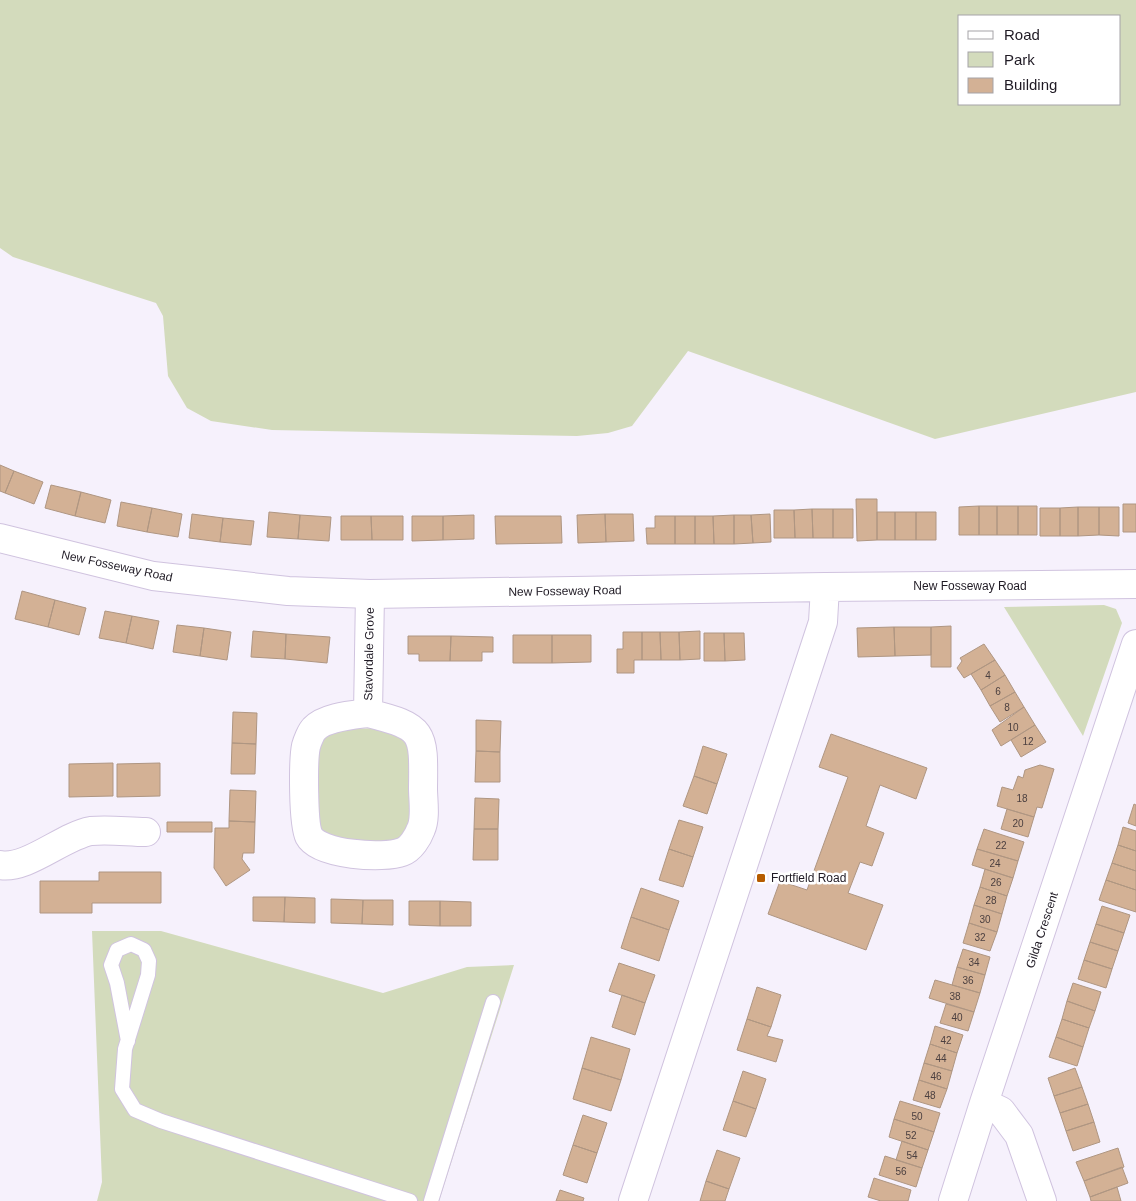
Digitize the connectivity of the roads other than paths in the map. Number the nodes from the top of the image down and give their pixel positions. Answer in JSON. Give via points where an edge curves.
{"nodes":[{"id":1,"x":0,"y":538,"type":"edge"},
{"id":2,"x":1136,"y":584,"type":"edge"},
{"id":3,"x":825,"y":587,"type":"junction"},
{"id":4,"x":370,"y":594,"type":"junction"},
{"id":5,"x":1136,"y":644,"type":"edge"},
{"id":6,"x":368,"y":713,"type":"junction"},
{"id":7,"x":146,"y":832,"type":"dead end"},
{"id":8,"x":0,"y":865,"type":"edge"},
{"id":9,"x":493,"y":1002,"type":"dead end"},
{"id":10,"x":128,"y":1041,"type":"junction"},
{"id":11,"x":984,"y":1103,"type":"junction"},
{"id":12,"x":410,"y":1201,"type":"edge"},
{"id":13,"x":431,"y":1201,"type":"edge"},
{"id":14,"x":633,"y":1201,"type":"edge"},
{"id":15,"x":953,"y":1201,"type":"edge"},
{"id":16,"x":1042,"y":1201,"type":"edge"}],
"edges":[{"from":1,"to":4,"type":"street","name":"New Fosseway Road","via":[[153,576],[288,591]]},
{"from":2,"to":3,"type":"street","name":"New Fosseway Road"},
{"from":3,"to":4,"type":"street","name":"New Fosseway Road"},
{"from":3,"to":14,"type":"street","via":[[823,622]]},
{"from":4,"to":6,"type":"street","name":"Stavordale Grove"},
{"from":5,"to":11,"type":"street","name":"Gilda Crescent"},
{"from":6,"to":6,"type":"street","name":"Stavordale Grove","via":[[409,725],[420,737],[424,757],[422,828],[404,852],[334,852],[319,846],[309,837],[304,820],[306,746],[315,728],[338,717]]},
{"from":7,"to":8,"type":"street","via":[[91,831],[16,864]]},
{"from":9,"to":13,"type":"lane"},
{"from":10,"to":10,"type":"lane","via":[[148,975],[149,961],[144,950],[131,944],[117,950],[111,965]]},
{"from":10,"to":12,"type":"lane","via":[[122,1090],[135,1110]]},
{"from":11,"to":15,"type":"street","name":"Gilda Crescent"},
{"from":11,"to":16,"type":"street","via":[[1001,1111],[1019,1134]]}]}
